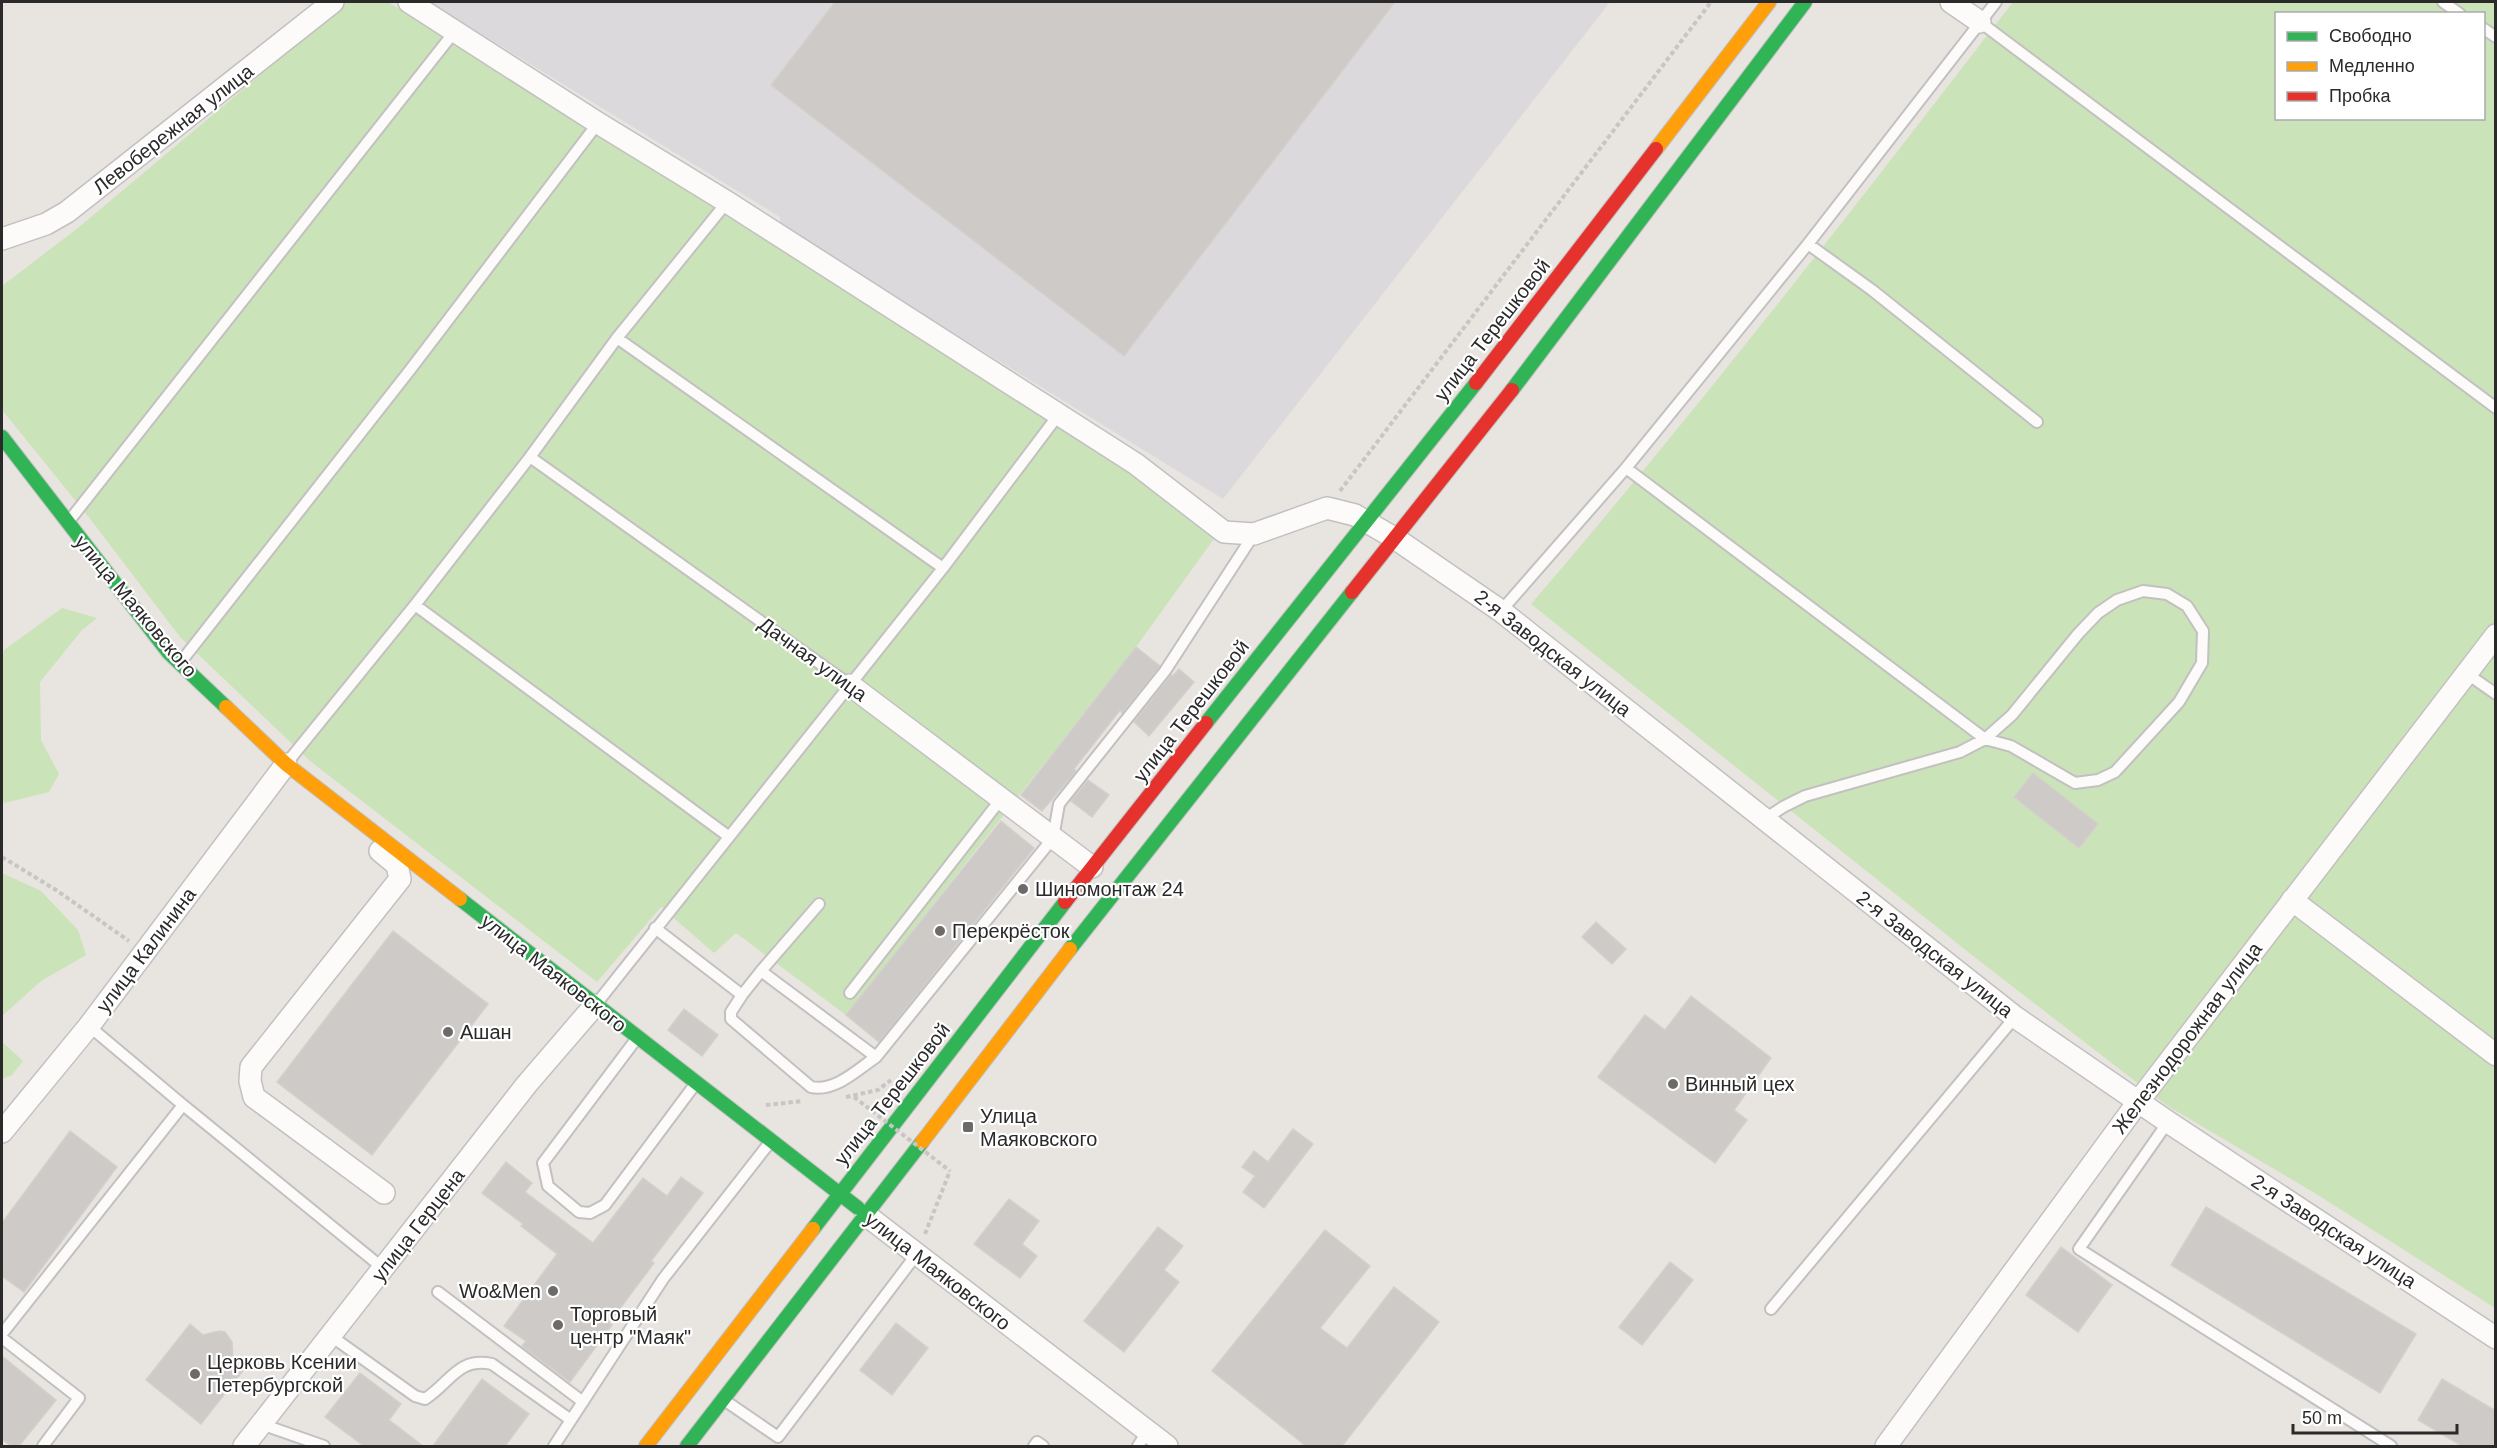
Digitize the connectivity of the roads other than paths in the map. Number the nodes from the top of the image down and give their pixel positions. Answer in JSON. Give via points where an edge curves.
{"nodes":[{"id":1,"x":333,"y":2,"type":"edge"},
{"id":2,"x":409,"y":2,"type":"edge"},
{"id":3,"x":1769,"y":2,"type":"edge"},
{"id":4,"x":1805,"y":2,"type":"edge"},
{"id":5,"x":1951,"y":2,"type":"edge"},
{"id":6,"x":1996,"y":2,"type":"edge"},
{"id":7,"x":2443,"y":2,"type":"edge"},
{"id":8,"x":2457,"y":12,"type":"edge"},
{"id":9,"x":1980,"y":22,"type":"junction"},
{"id":10,"x":455,"y":31,"type":"junction"},
{"id":11,"x":598,"y":123,"type":"junction"},
{"id":12,"x":728,"y":202,"type":"junction"},
{"id":13,"x":2,"y":238,"type":"edge"},
{"id":14,"x":1808,"y":244,"type":"junction"},
{"id":15,"x":617,"y":338,"type":"junction"},
{"id":16,"x":2496,"y":408,"type":"edge"},
{"id":17,"x":1059,"y":414,"type":"junction"},
{"id":18,"x":2037,"y":422,"type":"dead end"},
{"id":19,"x":2,"y":437,"type":"edge"},
{"id":20,"x":530,"y":458,"type":"junction"},
{"id":21,"x":1626,"y":468,"type":"junction"},
{"id":22,"x":1366,"y":522,"type":"junction"},
{"id":23,"x":67,"y":523,"type":"junction"},
{"id":24,"x":1254,"y":534,"type":"junction"},
{"id":25,"x":1396,"y":539,"type":"junction"},
{"id":26,"x":943,"y":568,"type":"junction"},
{"id":27,"x":415,"y":605,"type":"junction"},
{"id":28,"x":1501,"y":611,"type":"junction"},
{"id":29,"x":2496,"y":635,"type":"edge"},
{"id":30,"x":180,"y":663,"type":"junction"},
{"id":31,"x":2466,"y":673,"type":"junction"},
{"id":32,"x":850,"y":685,"type":"junction"},
{"id":33,"x":2496,"y":694,"type":"edge"},
{"id":34,"x":1985,"y":739,"type":"junction"},
{"id":35,"x":286,"y":764,"type":"junction"},
{"id":36,"x":314,"y":786,"type":"junction"},
{"id":37,"x":1002,"y":799,"type":"junction"},
{"id":38,"x":1765,"y":819,"type":"junction"},
{"id":39,"x":728,"y":836,"type":"junction"},
{"id":40,"x":1053,"y":838,"type":"junction"},
{"id":41,"x":1092,"y":867,"type":"junction"},
{"id":42,"x":2292,"y":900,"type":"junction"},
{"id":43,"x":819,"y":904,"type":"dead end"},
{"id":44,"x":655,"y":928,"type":"junction"},
{"id":45,"x":761,"y":971,"type":"junction"},
{"id":46,"x":850,"y":993,"type":"dead end"},
{"id":47,"x":742,"y":995,"type":"junction"},
{"id":48,"x":595,"y":1005,"type":"junction"},
{"id":49,"x":2015,"y":1017,"type":"junction"},
{"id":50,"x":89,"y":1026,"type":"junction"},
{"id":51,"x":637,"y":1037,"type":"junction"},
{"id":52,"x":2496,"y":1055,"type":"edge"},
{"id":53,"x":876,"y":1057,"type":"junction"},
{"id":54,"x":696,"y":1083,"type":"junction"},
{"id":55,"x":2138,"y":1102,"type":"junction"},
{"id":56,"x":183,"y":1105,"type":"junction"},
{"id":57,"x":2168,"y":1122,"type":"junction"},
{"id":58,"x":2,"y":1131,"type":"edge"},
{"id":59,"x":772,"y":1141,"type":"junction"},
{"id":60,"x":384,"y":1193,"type":"dead end"},
{"id":61,"x":840,"y":1194,"type":"junction"},
{"id":62,"x":867,"y":1215,"type":"junction"},
{"id":63,"x":916,"y":1255,"type":"junction"},
{"id":64,"x":384,"y":1269,"type":"junction"},
{"id":65,"x":438,"y":1292,"type":"dead end"},
{"id":66,"x":1771,"y":1309,"type":"dead end"},
{"id":67,"x":2,"y":1336,"type":"edge"},
{"id":68,"x":331,"y":1336,"type":"junction"},
{"id":69,"x":2496,"y":1338,"type":"edge"},
{"id":70,"x":724,"y":1400,"type":"junction"},
{"id":71,"x":583,"y":1402,"type":"junction"},
{"id":72,"x":571,"y":1420,"type":"junction"},
{"id":73,"x":261,"y":1424,"type":"junction"},
{"id":74,"x":1142,"y":1439,"type":"edge"},
{"id":75,"x":43,"y":1446,"type":"edge"},
{"id":76,"x":244,"y":1446,"type":"edge"},
{"id":77,"x":324,"y":1446,"type":"edge"},
{"id":78,"x":554,"y":1446,"type":"edge"},
{"id":79,"x":646,"y":1446,"type":"edge"},
{"id":80,"x":687,"y":1446,"type":"edge"},
{"id":81,"x":1034,"y":1446,"type":"edge"},
{"id":82,"x":1043,"y":1446,"type":"edge"},
{"id":83,"x":1167,"y":1446,"type":"edge"},
{"id":84,"x":1886,"y":1446,"type":"edge"},
{"id":85,"x":2391,"y":1446,"type":"edge"}],
"edges":[{"from":1,"to":13,"type":"street","name":"Левобережная улица","via":[[67,212],[46,224]]},
{"from":2,"to":10,"type":"street"},
{"from":3,"to":22,"type":"main road","name":"улица Терешковой"},
{"from":4,"to":25,"type":"main road","via":[[1520,382]]},
{"from":5,"to":9,"type":"street"},
{"from":6,"to":9,"type":"lane"},
{"from":7,"to":8,"type":"lane"},
{"from":9,"to":14,"type":"lane"},
{"from":9,"to":16,"type":"lane"},
{"from":10,"to":11,"type":"street"},
{"from":10,"to":23,"type":"lane"},
{"from":11,"to":12,"type":"street"},
{"from":11,"to":30,"type":"lane"},
{"from":12,"to":15,"type":"lane"},
{"from":12,"to":17,"type":"street"},
{"from":14,"to":18,"type":"lane"},
{"from":14,"to":21,"type":"lane"},
{"from":15,"to":20,"type":"lane"},
{"from":15,"to":26,"type":"lane"},
{"from":17,"to":24,"type":"street","via":[[1136,464],[1224,532]]},
{"from":17,"to":26,"type":"lane"},
{"from":19,"to":23,"type":"main road","name":"улица Маяковского"},
{"from":20,"to":27,"type":"lane"},
{"from":20,"to":32,"type":"lane","name":"Дачная улица"},
{"from":21,"to":28,"type":"lane"},
{"from":21,"to":34,"type":"lane"},
{"from":22,"to":24,"type":"street","name":"2-я Заводская улица","via":[[1327,508]]},
{"from":22,"to":25,"type":"street","name":"2-я Заводская улица"},
{"from":22,"to":41,"type":"main road","name":"улица Терешковой"},
{"from":23,"to":30,"type":"main road","name":"улица Маяковского"},
{"from":24,"to":40,"type":"lane","via":[[1165,671],[1059,804]]},
{"from":25,"to":28,"type":"street","name":"2-я Заводская улица"},
{"from":25,"to":62,"type":"main road","via":[[1118,887]]},
{"from":26,"to":32,"type":"lane"},
{"from":27,"to":35,"type":"lane"},
{"from":27,"to":39,"type":"lane"},
{"from":28,"to":38,"type":"street","name":"2-я Заводская улица"},
{"from":29,"to":31,"type":"street","name":"Железнодорожная улица"},
{"from":30,"to":35,"type":"main road","name":"улица Маяковского"},
{"from":31,"to":33,"type":"lane"},
{"from":31,"to":42,"type":"street","name":"Железнодорожная улица"},
{"from":32,"to":37,"type":"street","name":"Дачная улица"},
{"from":32,"to":39,"type":"lane"},
{"from":34,"to":34,"type":"lane","via":[[2011,746],[2075,783],[2098,780],[2115,772],[2179,702],[2202,663],[2203,631],[2187,606],[2167,594],[2143,591],[2118,600],[2098,613],[2013,715]]},
{"from":34,"to":38,"type":"lane","via":[[1960,752],[1804,796]]},
{"from":35,"to":36,"type":"main road","name":"улица Маяковского"},
{"from":35,"to":50,"type":"street","name":"улица Калинина"},
{"from":36,"to":48,"type":"main road","name":"улица Маяковского"},
{"from":36,"to":60,"type":"street","via":[[331,812],[397,865],[400,879],[251,1067],[250,1081],[254,1097]]},
{"from":37,"to":40,"type":"street","name":"Дачная улица"},
{"from":37,"to":46,"type":"lane"},
{"from":38,"to":49,"type":"street","name":"2-я Заводская улица"},
{"from":39,"to":44,"type":"lane"},
{"from":40,"to":41,"type":"street","name":"Дачная улица"},
{"from":40,"to":53,"type":"lane"},
{"from":41,"to":61,"type":"main road","name":"улица Терешковой"},
{"from":42,"to":52,"type":"street"},
{"from":42,"to":55,"type":"street","name":"Железнодорожная улица"},
{"from":43,"to":45,"type":"lane"},
{"from":44,"to":47,"type":"lane"},
{"from":44,"to":48,"type":"lane"},
{"from":45,"to":47,"type":"lane"},
{"from":45,"to":53,"type":"lane"},
{"from":47,"to":53,"type":"lane","via":[[731,1011],[731,1019],[811,1087],[822,1089],[840,1082]]},
{"from":48,"to":51,"type":"main road","name":"улица Маяковского"},
{"from":48,"to":64,"type":"street","name":"улица Герцена","via":[[527,1084]]},
{"from":49,"to":55,"type":"street","name":"2-я Заводская улица"},
{"from":49,"to":66,"type":"lane"},
{"from":50,"to":56,"type":"lane"},
{"from":50,"to":58,"type":"street","name":"улица Калинина"},
{"from":51,"to":54,"type":"main road","name":"улица Маяковского"},
{"from":51,"to":54,"type":"lane","via":[[543,1163],[548,1186],[579,1212],[590,1214],[605,1205]]},
{"from":54,"to":59,"type":"main road","name":"улица Маяковского"},
{"from":55,"to":57,"type":"street","name":"2-я Заводская улица"},
{"from":55,"to":84,"type":"street","name":"Железнодорожная улица"},
{"from":56,"to":64,"type":"lane"},
{"from":56,"to":67,"type":"lane"},
{"from":57,"to":69,"type":"street","name":"2-я Заводская улица"},
{"from":57,"to":85,"type":"lane","via":[[2079,1249]]},
{"from":59,"to":61,"type":"main road","name":"улица Маяковского"},
{"from":59,"to":71,"type":"lane","via":[[663,1279]]},
{"from":61,"to":62,"type":"main road","name":"улица Маяковского"},
{"from":61,"to":79,"type":"main road","name":"улица Терешковой"},
{"from":62,"to":63,"type":"street","name":"улица Маяковского"},
{"from":62,"to":70,"type":"main road"},
{"from":63,"to":70,"type":"lane","via":[[778,1437]]},
{"from":63,"to":74,"type":"street","name":"улица Маяковского"},
{"from":64,"to":68,"type":"street","name":"улица Герцена"},
{"from":65,"to":71,"type":"lane"},
{"from":67,"to":75,"type":"lane","via":[[79,1398]]},
{"from":68,"to":72,"type":"lane","via":[[415,1396],[425,1399],[460,1368],[478,1361],[492,1364]]},
{"from":68,"to":73,"type":"street","name":"улица Герцена"},
{"from":70,"to":80,"type":"main road"},
{"from":71,"to":72,"type":"lane"},
{"from":72,"to":78,"type":"lane"},
{"from":73,"to":76,"type":"street","name":"улица Герцена"},
{"from":73,"to":77,"type":"lane"},
{"from":74,"to":83,"type":"street","name":"улица Маяковского"},
{"from":81,"to":82,"type":"lane","via":[[1037,1442]]}]}
